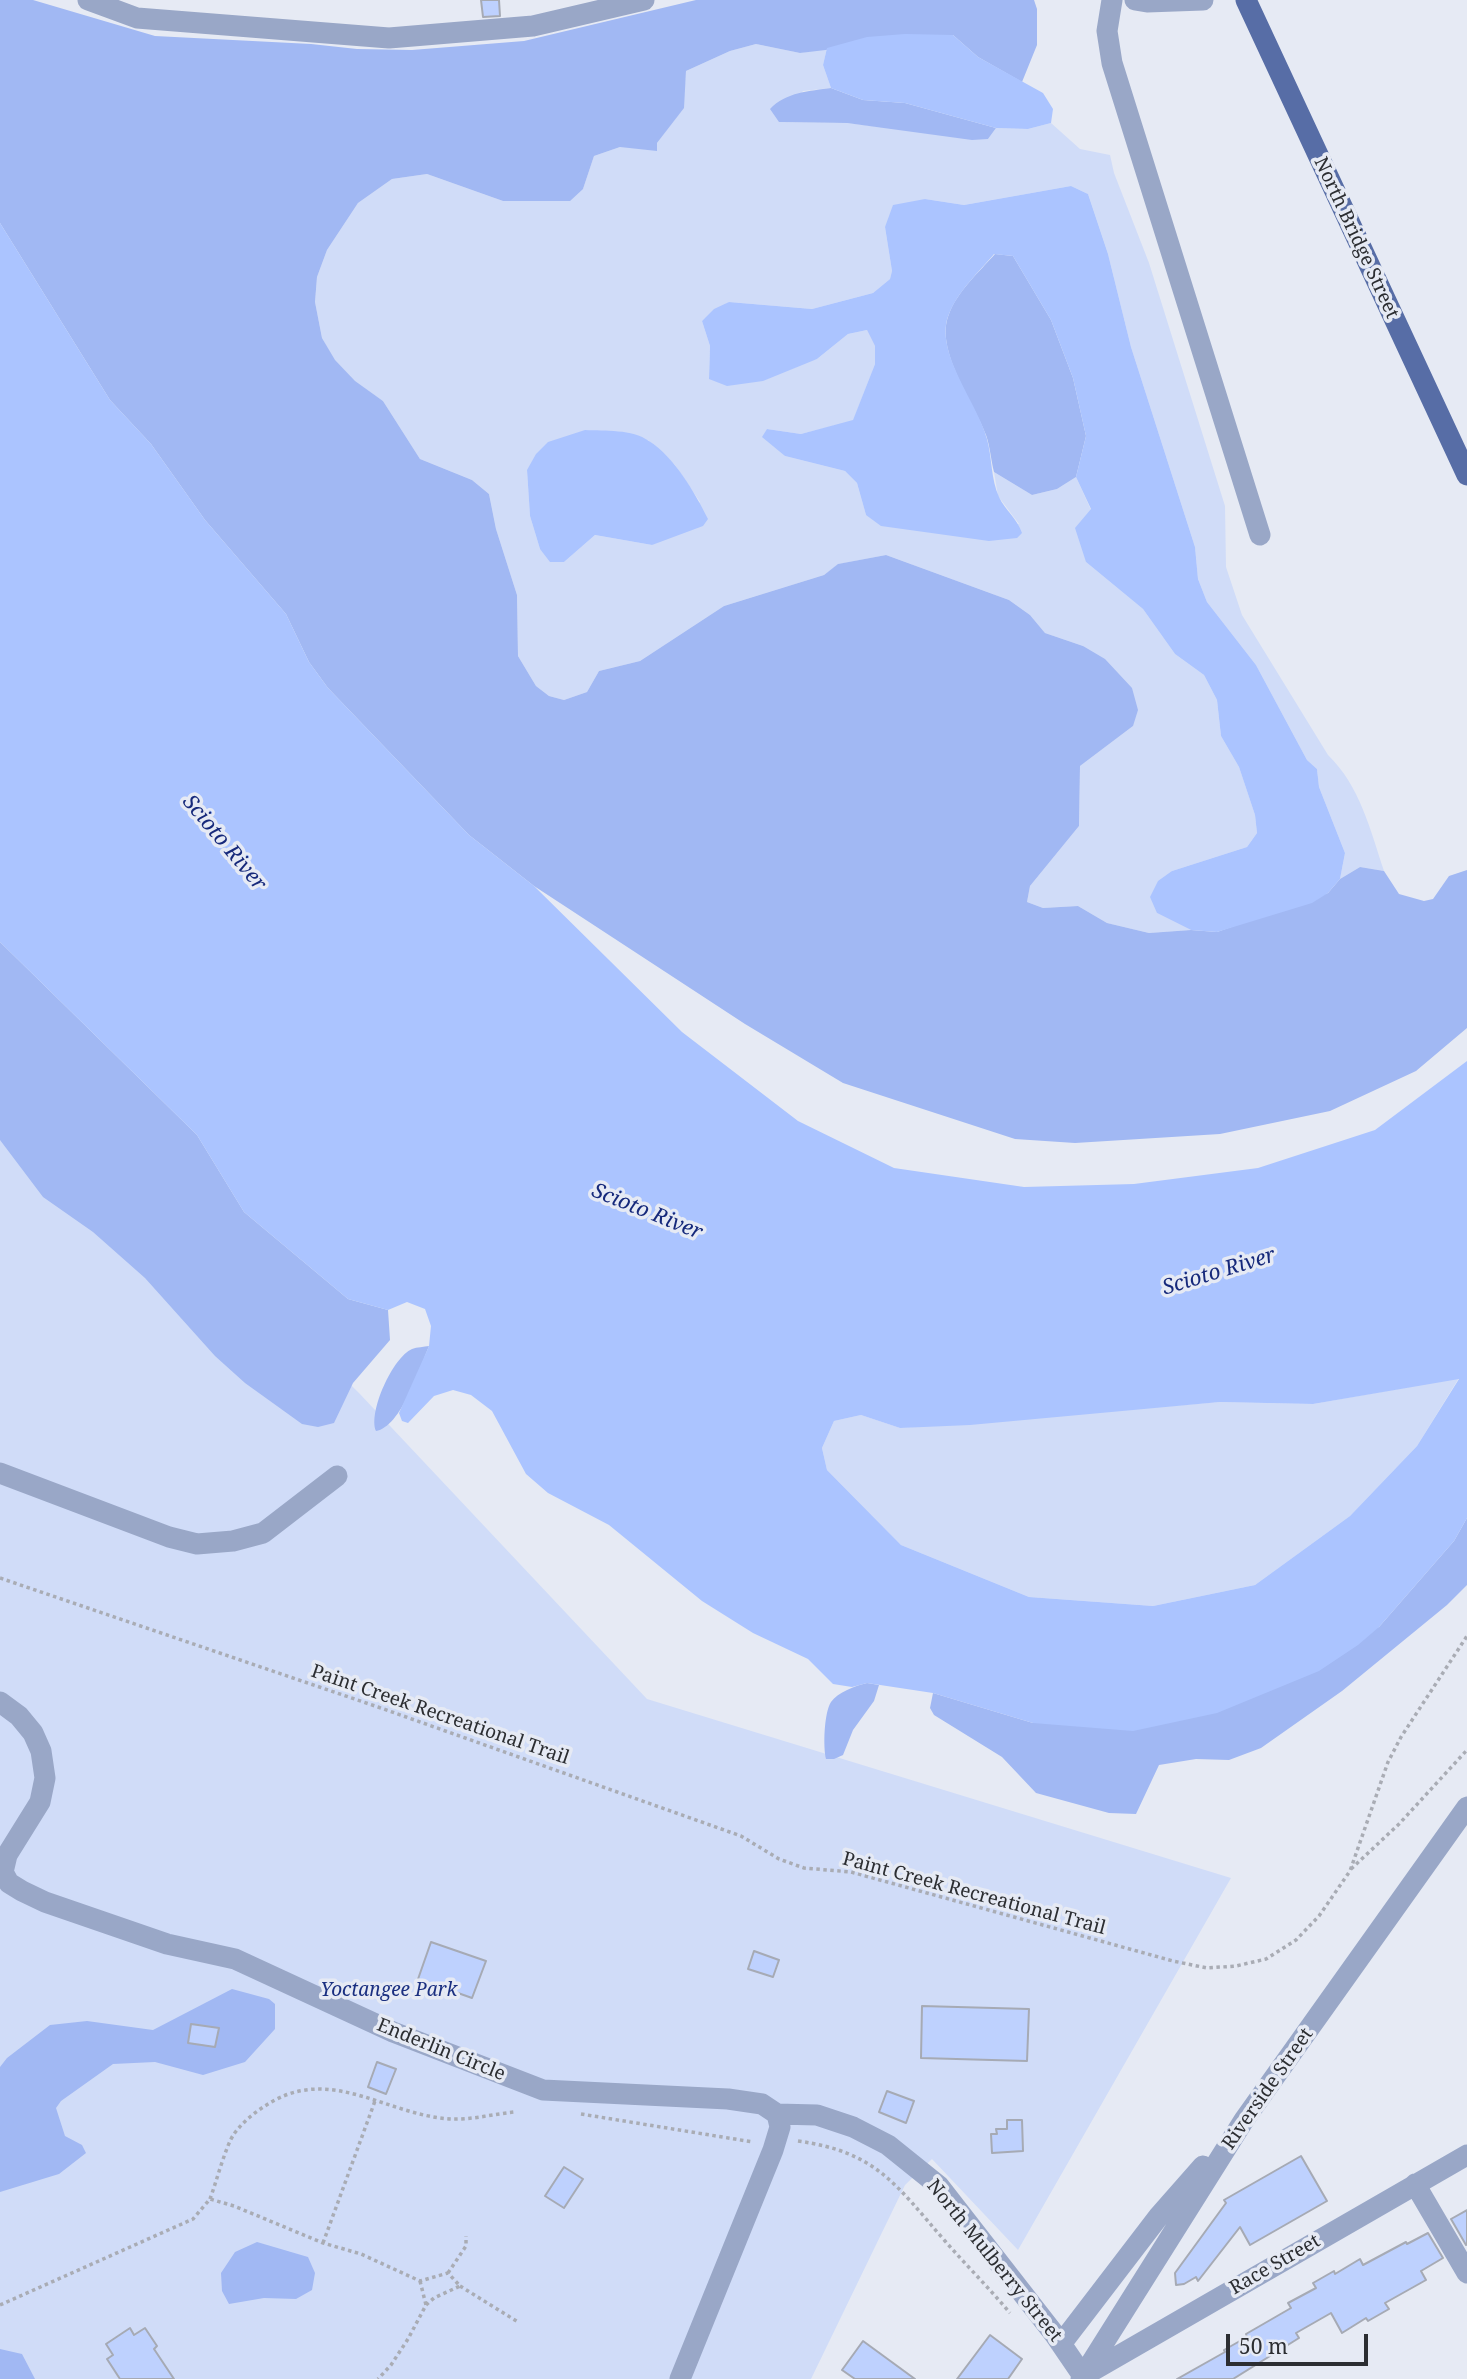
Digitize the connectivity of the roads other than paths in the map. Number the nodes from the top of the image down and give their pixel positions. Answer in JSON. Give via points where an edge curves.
{"nodes":[{"id":1,"x":88,"y":0,"type":"edge"},
{"id":2,"x":644,"y":0,"type":"edge"},
{"id":3,"x":1112,"y":0,"type":"edge"},
{"id":4,"x":1135,"y":0,"type":"edge"},
{"id":5,"x":1203,"y":0,"type":"edge"},
{"id":6,"x":1246,"y":0,"type":"edge"},
{"id":7,"x":1467,"y":475,"type":"edge"},
{"id":8,"x":1259,"y":535,"type":"dead end"},
{"id":9,"x":0,"y":1473,"type":"edge"},
{"id":10,"x":337,"y":1476,"type":"dead end"},
{"id":11,"x":0,"y":1702,"type":"edge"},
{"id":12,"x":1467,"y":1807,"type":"edge"},
{"id":13,"x":778,"y":2114,"type":"junction"},
{"id":14,"x":1244,"y":2120,"type":"junction"},
{"id":15,"x":1467,"y":2155,"type":"edge"},
{"id":16,"x":1415,"y":2184,"type":"junction"},
{"id":17,"x":1467,"y":2273,"type":"edge"},
{"id":18,"x":1062,"y":2344,"type":"junction"},
{"id":19,"x":1083,"y":2378,"type":"edge"},
{"id":20,"x":680,"y":2379,"type":"edge"}],
"edges":[{"from":1,"to":2,"type":"street","via":[[137,18],[389,38],[533,26]]},
{"from":3,"to":8,"type":"street","via":[[1107,31],[1112,62]]},
{"from":4,"to":5,"type":"street"},
{"from":6,"to":7,"type":"main road","name":"North Bridge Street"},
{"from":9,"to":10,"type":"street","via":[[197,1544],[262,1533]]},
{"from":11,"to":13,"type":"street","name":"Enderlin Circle","via":[[33,1733],[45,1778],[40,1802],[7,1855],[3,1872],[9,1883],[22,1891],[167,1944],[235,1959],[393,2032],[543,2090],[728,2099],[762,2104]]},
{"from":12,"to":14,"type":"street","name":"Riverside Street"},
{"from":13,"to":18,"type":"street","name":"North Mulberry Street","via":[[817,2115],[853,2127],[888,2145],[939,2186]]},
{"from":13,"to":20,"type":"street","via":[[780,2127],[772,2150]]},
{"from":14,"to":18,"type":"street","via":[[1159,2216]]},
{"from":14,"to":19,"type":"street","name":"Riverside Street"},
{"from":15,"to":16,"type":"street","name":"Race Street"},
{"from":16,"to":17,"type":"street"},
{"from":16,"to":19,"type":"street","name":"Race Street"},
{"from":18,"to":19,"type":"street","name":"North Mulberry Street"}]}
